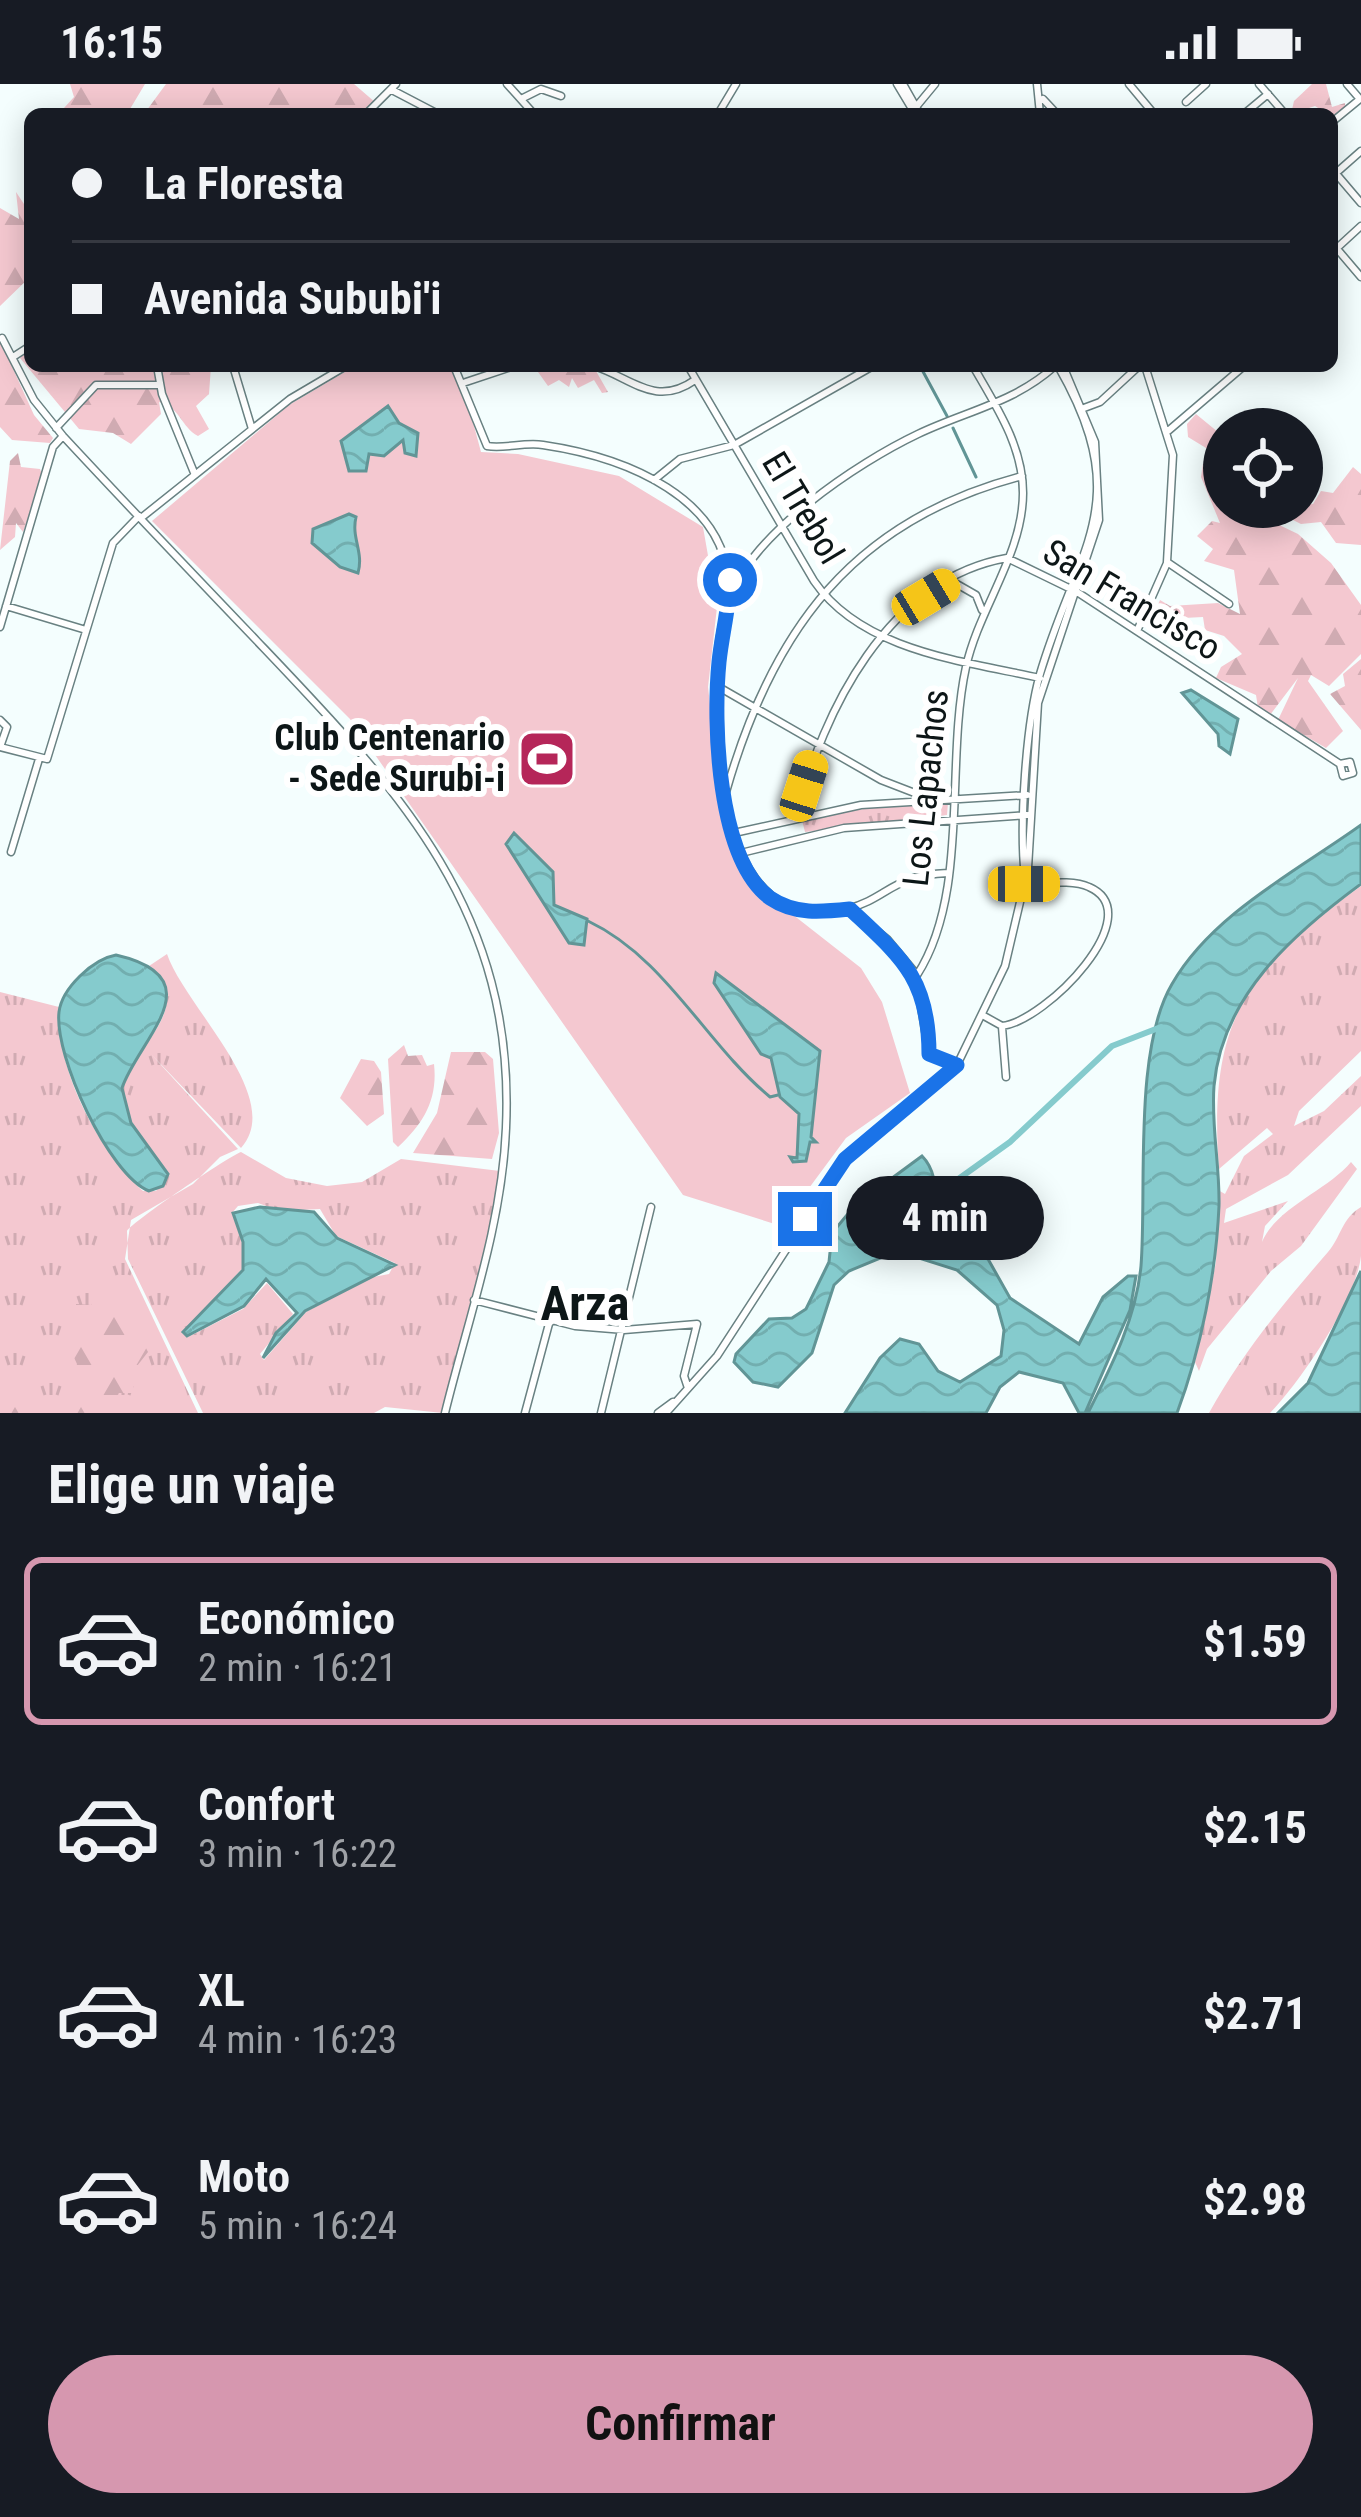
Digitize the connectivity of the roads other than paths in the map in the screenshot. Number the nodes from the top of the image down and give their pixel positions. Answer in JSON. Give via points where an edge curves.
{"nodes":[{"id":1,"x":507,"y":84,"type":"edge"},
{"id":2,"x":1037,"y":84,"type":"edge"},
{"id":3,"x":1129,"y":84,"type":"edge"},
{"id":4,"x":1205,"y":84,"type":"edge"},
{"id":5,"x":1259,"y":84,"type":"edge"},
{"id":6,"x":1347,"y":84,"type":"edge"},
{"id":7,"x":394,"y":87,"type":"edge"},
{"id":8,"x":1268,"y":94,"type":"junction"},
{"id":9,"x":1040,"y":95,"type":"junction"},
{"id":10,"x":561,"y":96,"type":"dead end"},
{"id":11,"x":1359,"y":96,"type":"edge"},
{"id":12,"x":521,"y":99,"type":"junction"},
{"id":13,"x":1186,"y":102,"type":"dead end"},
{"id":14,"x":372,"y":108,"type":"edge"},
{"id":15,"x":428,"y":108,"type":"edge"},
{"id":16,"x":529,"y":108,"type":"edge"},
{"id":17,"x":1040,"y":108,"type":"edge"},
{"id":18,"x":1051,"y":108,"type":"edge"},
{"id":19,"x":1149,"y":108,"type":"edge"},
{"id":20,"x":1251,"y":108,"type":"edge"},
{"id":21,"x":1280,"y":108,"type":"edge"},
{"id":22,"x":1338,"y":176,"type":"edge"},
{"id":23,"x":1361,"y":202,"type":"edge"},
{"id":24,"x":1338,"y":251,"type":"edge"},
{"id":25,"x":1361,"y":277,"type":"edge"},
{"id":26,"x":2,"y":338,"type":"edge"},
{"id":27,"x":24,"y":350,"type":"edge"},
{"id":28,"x":12,"y":357,"type":"junction"},
{"id":29,"x":158,"y":372,"type":"edge"},
{"id":30,"x":234,"y":372,"type":"edge"},
{"id":31,"x":337,"y":372,"type":"edge"},
{"id":32,"x":457,"y":372,"type":"edge"},
{"id":33,"x":496,"y":372,"type":"edge"},
{"id":34,"x":607,"y":372,"type":"edge"},
{"id":35,"x":691,"y":372,"type":"edge"},
{"id":36,"x":862,"y":372,"type":"edge"},
{"id":37,"x":976,"y":372,"type":"edge"},
{"id":38,"x":1050,"y":372,"type":"edge"},
{"id":39,"x":1062,"y":372,"type":"edge"},
{"id":40,"x":1135,"y":372,"type":"edge"},
{"id":41,"x":1144,"y":372,"type":"edge"},
{"id":42,"x":1237,"y":372,"type":"edge"},
{"id":43,"x":696,"y":380,"type":"junction"},
{"id":44,"x":463,"y":383,"type":"junction"},
{"id":45,"x":159,"y":385,"type":"junction"},
{"id":46,"x":996,"y":406,"type":"junction"},
{"id":47,"x":1083,"y":408,"type":"junction"},
{"id":48,"x":56,"y":428,"type":"junction"},
{"id":49,"x":252,"y":430,"type":"junction"},
{"id":50,"x":1168,"y":431,"type":"junction"},
{"id":51,"x":63,"y":436,"type":"junction"},
{"id":52,"x":734,"y":445,"type":"junction"},
{"id":53,"x":662,"y":474,"type":"junction"},
{"id":54,"x":195,"y":475,"type":"junction"},
{"id":55,"x":1022,"y":476,"type":"junction"},
{"id":56,"x":654,"y":480,"type":"junction"},
{"id":57,"x":666,"y":485,"type":"junction"},
{"id":58,"x":140,"y":517,"type":"junction"},
{"id":59,"x":783,"y":529,"type":"junction"},
{"id":60,"x":1007,"y":559,"type":"junction"},
{"id":61,"x":1167,"y":562,"type":"junction"},
{"id":62,"x":734,"y":581,"type":"junction"},
{"id":63,"x":952,"y":582,"type":"junction"},
{"id":64,"x":1075,"y":591,"type":"junction"},
{"id":65,"x":822,"y":592,"type":"junction"},
{"id":66,"x":1229,"y":604,"type":"dead end"},
{"id":67,"x":6,"y":606,"type":"junction"},
{"id":68,"x":982,"y":614,"type":"junction"},
{"id":69,"x":0,"y":627,"type":"edge"},
{"id":70,"x":86,"y":630,"type":"junction"},
{"id":71,"x":1138,"y":631,"type":"junction"},
{"id":72,"x":882,"y":637,"type":"junction"},
{"id":73,"x":967,"y":661,"type":"junction"},
{"id":74,"x":1041,"y":679,"type":"junction"},
{"id":75,"x":717,"y":686,"type":"junction"},
{"id":76,"x":754,"y":705,"type":"junction"},
{"id":77,"x":0,"y":720,"type":"edge"},
{"id":78,"x":818,"y":744,"type":"junction"},
{"id":79,"x":0,"y":747,"type":"edge"},
{"id":80,"x":39,"y":759,"type":"junction"},
{"id":81,"x":1340,"y":764,"type":"dead end"},
{"id":82,"x":1028,"y":795,"type":"junction"},
{"id":83,"x":724,"y":797,"type":"junction"},
{"id":84,"x":952,"y":797,"type":"junction"},
{"id":85,"x":930,"y":799,"type":"junction"},
{"id":86,"x":874,"y":804,"type":"junction"},
{"id":87,"x":797,"y":816,"type":"junction"},
{"id":88,"x":1029,"y":816,"type":"junction"},
{"id":89,"x":952,"y":819,"type":"junction"},
{"id":90,"x":874,"y":824,"type":"junction"},
{"id":91,"x":734,"y":833,"type":"junction"},
{"id":92,"x":11,"y":851,"type":"dead end"},
{"id":93,"x":741,"y":854,"type":"junction"},
{"id":94,"x":948,"y":873,"type":"junction"},
{"id":95,"x":1024,"y":880,"type":"junction"},
{"id":96,"x":850,"y":909,"type":"junction"},
{"id":97,"x":915,"y":976,"type":"junction"},
{"id":98,"x":984,"y":1016,"type":"junction"},
{"id":99,"x":1002,"y":1026,"type":"junction"},
{"id":100,"x":957,"y":1065,"type":"junction"},
{"id":101,"x":1006,"y":1077,"type":"dead end"},
{"id":102,"x":651,"y":1207,"type":"dead end"},
{"id":103,"x":474,"y":1300,"type":"junction"},
{"id":104,"x":550,"y":1320,"type":"junction"},
{"id":105,"x":624,"y":1330,"type":"junction"},
{"id":106,"x":689,"y":1389,"type":"junction"},
{"id":107,"x":445,"y":1413,"type":"edge"},
{"id":108,"x":525,"y":1413,"type":"edge"},
{"id":109,"x":601,"y":1413,"type":"edge"},
{"id":110,"x":662,"y":1413,"type":"edge"}],
"edges":[{"from":1,"to":12,"type":"street"},
{"from":2,"to":9,"type":"street"},
{"from":3,"to":19,"type":"street"},
{"from":4,"to":13,"type":"street"},
{"from":5,"to":8,"type":"street"},
{"from":6,"to":11,"type":"street"},
{"from":7,"to":14,"type":"street"},
{"from":7,"to":15,"type":"street"},
{"from":8,"to":20,"type":"street"},
{"from":8,"to":21,"type":"street"},
{"from":9,"to":17,"type":"street"},
{"from":9,"to":18,"type":"street"},
{"from":10,"to":12,"type":"street","via":[[541,88]]},
{"from":12,"to":16,"type":"street"},
{"from":22,"to":23,"type":"street"},
{"from":24,"to":25,"type":"street"},
{"from":26,"to":28,"type":"street"},
{"from":27,"to":28,"type":"street"},
{"from":28,"to":48,"type":"street"},
{"from":29,"to":45,"type":"street"},
{"from":30,"to":49,"type":"street"},
{"from":31,"to":49,"type":"street"},
{"from":32,"to":44,"type":"street"},
{"from":33,"to":44,"type":"street"},
{"from":34,"to":43,"type":"street","via":[[653,393]]},
{"from":35,"to":43,"type":"street","name":"El Trebol"},
{"from":36,"to":52,"type":"street"},
{"from":37,"to":46,"type":"street"},
{"from":38,"to":46,"type":"street"},
{"from":39,"to":47,"type":"street"},
{"from":40,"to":47,"type":"street"},
{"from":41,"to":50,"type":"street"},
{"from":42,"to":50,"type":"street"},
{"from":43,"to":52,"type":"street","name":"El Trebol"},
{"from":44,"to":56,"type":"street","via":[[490,448],[550,446]]},
{"from":45,"to":48,"type":"street","via":[[96,385]]},
{"from":45,"to":54,"type":"street"},
{"from":46,"to":55,"type":"street"},
{"from":46,"to":59,"type":"street","via":[[873,457]]},
{"from":47,"to":64,"type":"street","via":[[1101,494],[1094,547]]},
{"from":48,"to":51,"type":"street"},
{"from":49,"to":54,"type":"street"},
{"from":50,"to":61,"type":"street","via":[[1175,493]]},
{"from":51,"to":58,"type":"street"},
{"from":51,"to":67,"type":"street"},
{"from":52,"to":53,"type":"street","via":[[680,459]]},
{"from":52,"to":59,"type":"street","name":"El Trebol"},
{"from":53,"to":56,"type":"street"},
{"from":53,"to":57,"type":"street"},
{"from":54,"to":58,"type":"street"},
{"from":55,"to":60,"type":"street","name":"Los Lapachos","via":[[1022,513]]},
{"from":55,"to":65,"type":"street","via":[[932,508]]},
{"from":56,"to":57,"type":"street"},
{"from":57,"to":62,"type":"street","via":[[714,531]]},
{"from":58,"to":70,"type":"street","via":[[113,543]]},
{"from":58,"to":103,"type":"street","via":[[384,776],[462,901],[494,1002],[507,1126]]},
{"from":59,"to":62,"type":"street"},
{"from":59,"to":65,"type":"street","name":"El Trebol"},
{"from":60,"to":63,"type":"street","name":"San Francisco"},
{"from":60,"to":64,"type":"street","name":"San Francisco"},
{"from":60,"to":68,"type":"street","name":"Los Lapachos"},
{"from":61,"to":66,"type":"street"},
{"from":61,"to":71,"type":"street"},
{"from":62,"to":75,"type":"street"},
{"from":63,"to":68,"type":"street","via":[[976,596]]},
{"from":63,"to":72,"type":"street","name":"San Francisco"},
{"from":64,"to":71,"type":"street","name":"San Francisco"},
{"from":64,"to":74,"type":"street"},
{"from":65,"to":72,"type":"street","name":"El Trebol"},
{"from":65,"to":76,"type":"street"},
{"from":67,"to":69,"type":"street"},
{"from":67,"to":70,"type":"street"},
{"from":68,"to":73,"type":"street","name":"Los Lapachos"},
{"from":70,"to":80,"type":"street","via":[[49,755]]},
{"from":71,"to":81,"type":"street","name":"San Francisco"},
{"from":72,"to":73,"type":"street","name":"El Trebol"},
{"from":72,"to":78,"type":"street","name":"San Francisco","via":[[846,683]]},
{"from":73,"to":74,"type":"street","name":"El Trebol"},
{"from":73,"to":84,"type":"street","name":"Los Lapachos"},
{"from":74,"to":82,"type":"street"},
{"from":75,"to":76,"type":"street"},
{"from":75,"to":83,"type":"street"},
{"from":76,"to":78,"type":"street"},
{"from":76,"to":83,"type":"street"},
{"from":77,"to":79,"type":"street","via":[[7,727]]},
{"from":78,"to":85,"type":"street"},
{"from":78,"to":87,"type":"street","name":"San Francisco"},
{"from":79,"to":80,"type":"street"},
{"from":80,"to":92,"type":"street"},
{"from":82,"to":84,"type":"street"},
{"from":82,"to":88,"type":"street"},
{"from":83,"to":91,"type":"street"},
{"from":84,"to":85,"type":"street"},
{"from":84,"to":89,"type":"street","name":"Los Lapachos"},
{"from":85,"to":86,"type":"street"},
{"from":86,"to":87,"type":"street"},
{"from":86,"to":90,"type":"street"},
{"from":87,"to":91,"type":"street"},
{"from":88,"to":89,"type":"street"},
{"from":88,"to":95,"type":"street"},
{"from":89,"to":90,"type":"street"},
{"from":89,"to":94,"type":"street","name":"Los Lapachos"},
{"from":90,"to":93,"type":"street"},
{"from":91,"to":93,"type":"street"},
{"from":93,"to":96,"type":"street","via":[[752,881],[778,902],[804,911]]},
{"from":94,"to":96,"type":"street","via":[[911,876]]},
{"from":94,"to":97,"type":"street","name":"Los Lapachos"},
{"from":95,"to":98,"type":"street","via":[[1012,946]]},
{"from":95,"to":99,"type":"street","via":[[1096,891],[1101,941],[1085,969],[1038,1014]]},
{"from":96,"to":97,"type":"street"},
{"from":97,"to":100,"type":"street","via":[[929,1054]]},
{"from":98,"to":99,"type":"street"},
{"from":98,"to":100,"type":"street"},
{"from":99,"to":101,"type":"street"},
{"from":100,"to":106,"type":"street","via":[[845,1159]]},
{"from":102,"to":105,"type":"street"},
{"from":103,"to":104,"type":"street"},
{"from":103,"to":107,"type":"street"},
{"from":104,"to":105,"type":"street"},
{"from":104,"to":108,"type":"street"},
{"from":105,"to":106,"type":"street","via":[[699,1324],[684,1376]]},
{"from":105,"to":109,"type":"street"},
{"from":106,"to":110,"type":"street"}]}
